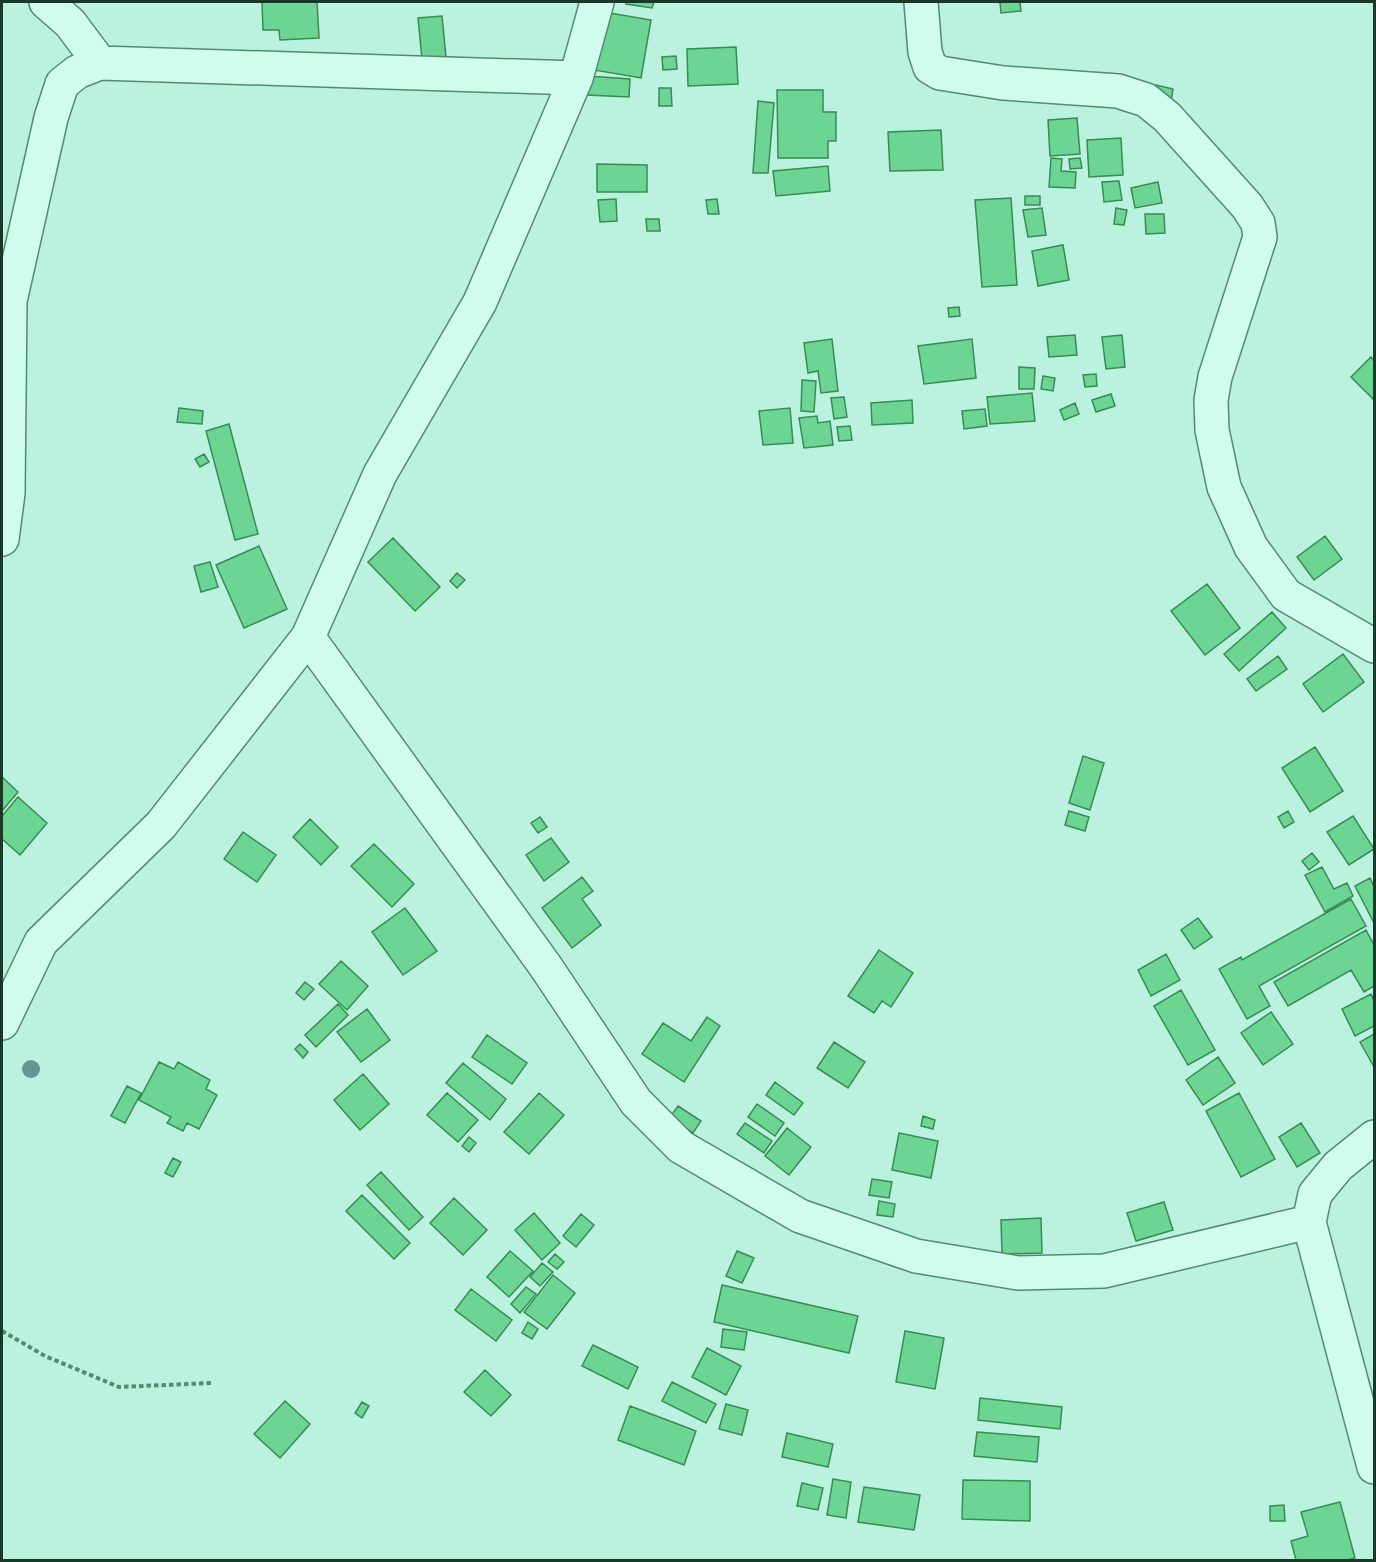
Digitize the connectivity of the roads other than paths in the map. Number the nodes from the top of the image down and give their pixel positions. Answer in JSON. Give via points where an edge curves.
{"nodes":[{"id":1,"x":46,"y":2,"type":"edge"},
{"id":2,"x":597,"y":2,"type":"edge"},
{"id":3,"x":921,"y":2,"type":"edge"},
{"id":4,"x":100,"y":63,"type":"junction"},
{"id":5,"x":576,"y":78,"type":"junction"},
{"id":6,"x":2,"y":538,"type":"edge"},
{"id":7,"x":308,"y":637,"type":"junction"},
{"id":8,"x":1374,"y":646,"type":"edge"},
{"id":9,"x":2,"y":1023,"type":"edge"},
{"id":10,"x":1374,"y":1137,"type":"edge"},
{"id":11,"x":1310,"y":1222,"type":"junction"},
{"id":12,"x":1374,"y":1467,"type":"edge"}],
"edges":[{"from":1,"to":4,"type":"street","via":[[70,23]]},
{"from":2,"to":5,"type":"street"},
{"from":3,"to":8,"type":"street","via":[[930,67],[940,73],[1004,83],[1118,91],[1146,100],[1167,117],[1247,206],[1258,222],[1260,237],[1211,400],[1212,430],[1224,487],[1251,547],[1286,595]]},
{"from":4,"to":5,"type":"street"},
{"from":4,"to":6,"type":"street","via":[[77,72],[62,84],[9,301],[8,493]]},
{"from":5,"to":7,"type":"street","via":[[480,302],[380,474]]},
{"from":7,"to":9,"type":"street","via":[[161,825],[41,942]]},
{"from":7,"to":11,"type":"street","via":[[546,967],[636,1102],[681,1147],[800,1216],[916,1256],[1018,1273],[1104,1271]]},
{"from":10,"to":11,"type":"street","via":[[1338,1166],[1315,1194]]},
{"from":11,"to":12,"type":"street"}]}
